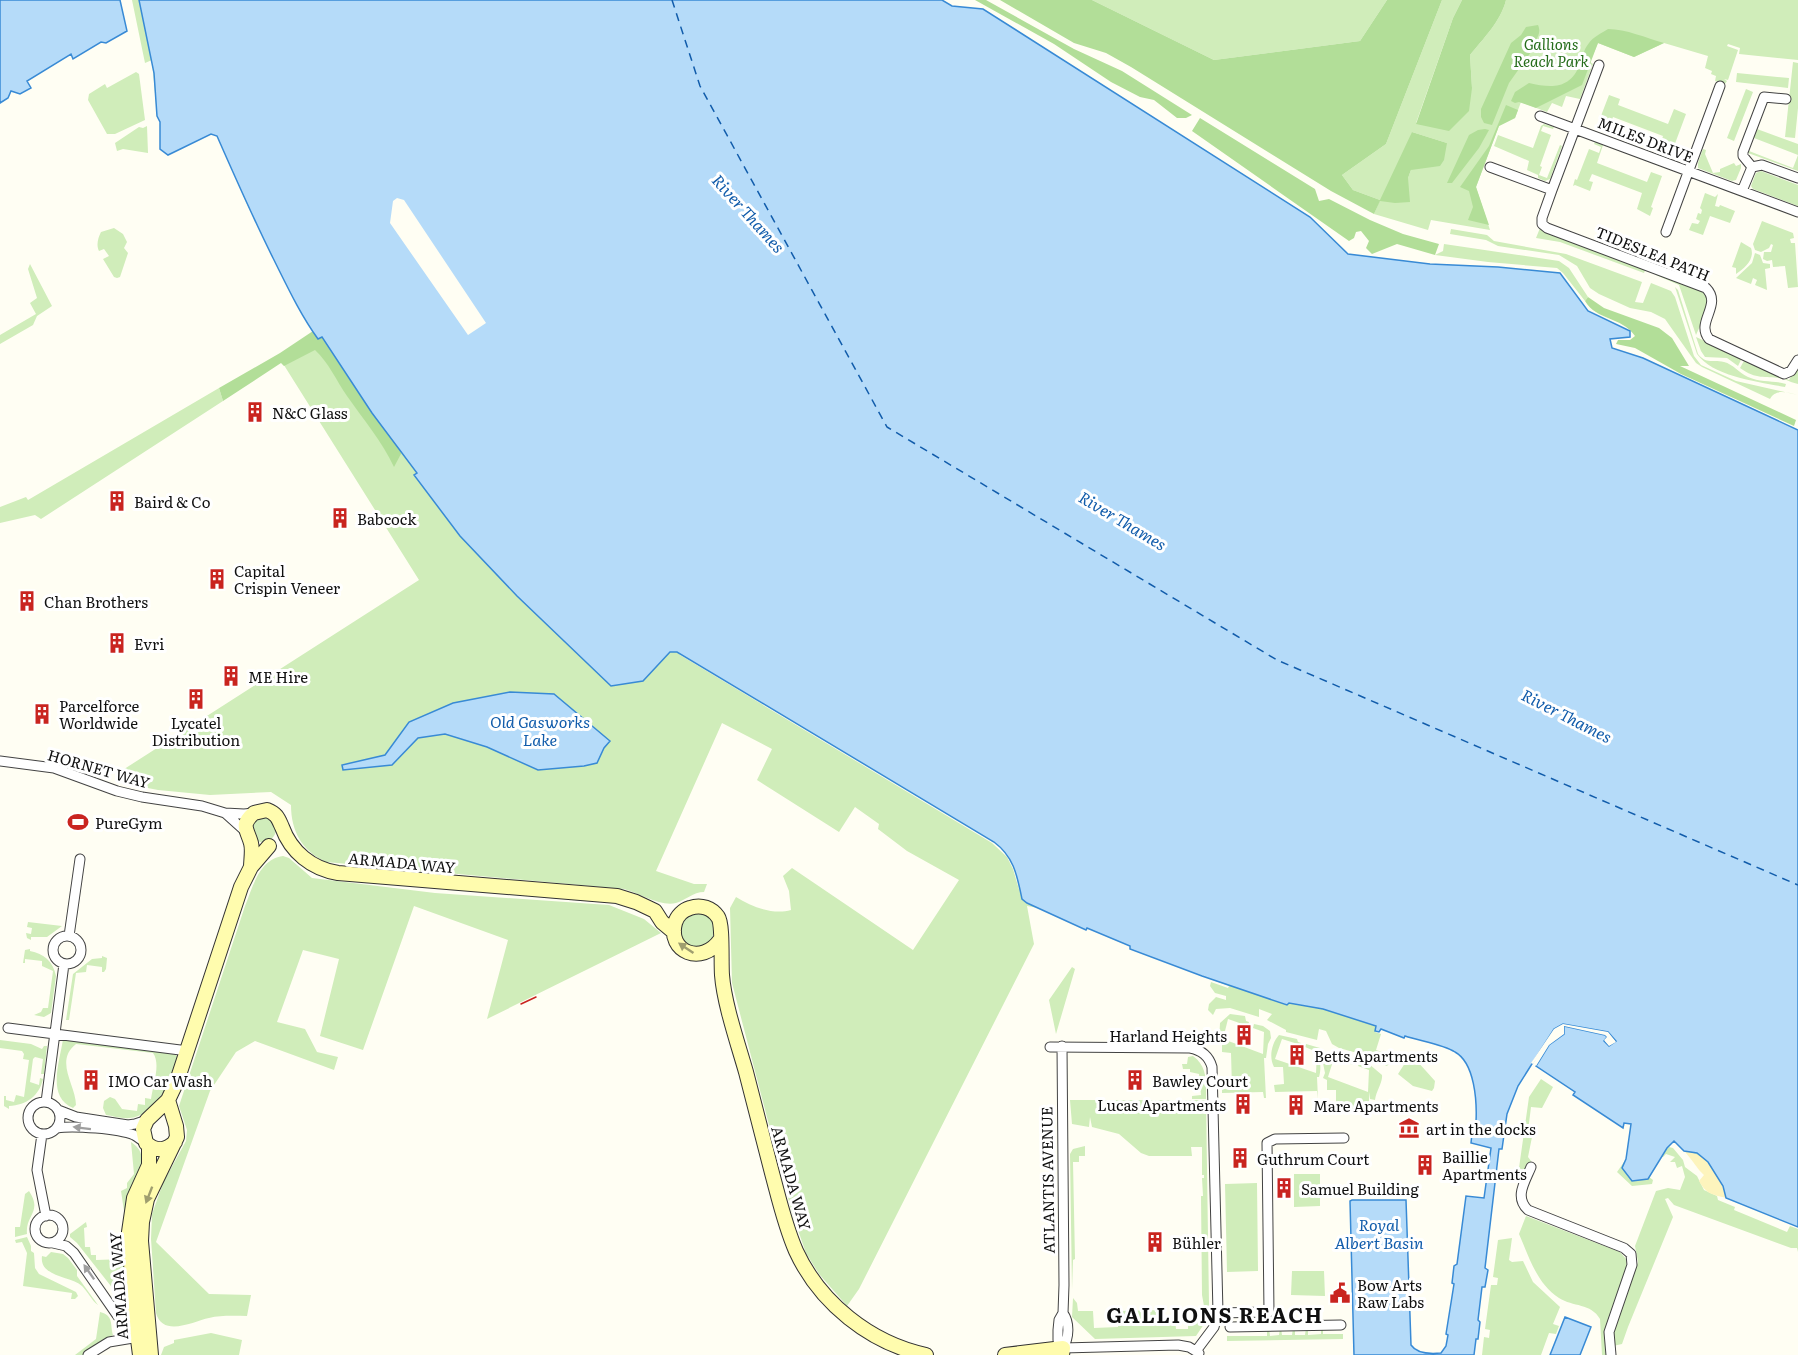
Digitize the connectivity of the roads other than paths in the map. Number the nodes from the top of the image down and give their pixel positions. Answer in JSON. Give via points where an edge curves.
{"nodes":[{"id":1,"x":1599,"y":66,"type":"dead end"},
{"id":2,"x":1720,"y":86,"type":"dead end"},
{"id":3,"x":1786,"y":99,"type":"dead end"},
{"id":4,"x":1540,"y":116,"type":"dead end"},
{"id":5,"x":1575,"y":129,"type":"junction"},
{"id":6,"x":1490,"y":167,"type":"dead end"},
{"id":7,"x":1752,"y":167,"type":"junction"},
{"id":8,"x":1689,"y":171,"type":"junction"},
{"id":9,"x":1798,"y":178,"type":"edge"},
{"id":10,"x":1552,"y":190,"type":"junction"},
{"id":11,"x":1742,"y":191,"type":"junction"},
{"id":12,"x":1798,"y":212,"type":"edge"},
{"id":13,"x":1666,"y":232,"type":"dead end"},
{"id":14,"x":1798,"y":360,"type":"edge"},
{"id":15,"x":0,"y":761,"type":"edge"},
{"id":16,"x":225,"y":813,"type":"junction"},
{"id":17,"x":254,"y":813,"type":"junction"},
{"id":18,"x":282,"y":827,"type":"junction"},
{"id":19,"x":248,"y":836,"type":"junction"},
{"id":20,"x":271,"y":845,"type":"junction"},
{"id":21,"x":295,"y":850,"type":"junction"},
{"id":22,"x":80,"y":859,"type":"dead end"},
{"id":23,"x":251,"y":867,"type":"junction"},
{"id":24,"x":655,"y":911,"type":"junction"},
{"id":25,"x":681,"y":913,"type":"junction"},
{"id":26,"x":674,"y":932,"type":"junction"},
{"id":27,"x":69,"y":936,"type":"junction"},
{"id":28,"x":720,"y":940,"type":"junction"},
{"id":29,"x":706,"y":953,"type":"junction"},
{"id":30,"x":64,"y":964,"type":"junction"},
{"id":31,"x":723,"y":982,"type":"junction"},
{"id":32,"x":3,"y":1027,"type":"edge"},
{"id":33,"x":55,"y":1034,"type":"junction"},
{"id":34,"x":1062,"y":1046,"type":"junction"},
{"id":35,"x":1050,"y":1047,"type":"dead end"},
{"id":36,"x":188,"y":1051,"type":"junction"},
{"id":37,"x":168,"y":1100,"type":"junction"},
{"id":38,"x":46,"y":1102,"type":"junction"},
{"id":39,"x":58,"y":1110,"type":"junction"},
{"id":40,"x":151,"y":1118,"type":"junction"},
{"id":41,"x":174,"y":1122,"type":"junction"},
{"id":42,"x":57,"y":1128,"type":"junction"},
{"id":43,"x":42,"y":1134,"type":"junction"},
{"id":44,"x":1344,"y":1138,"type":"dead end"},
{"id":45,"x":175,"y":1142,"type":"junction"},
{"id":46,"x":148,"y":1145,"type":"junction"},
{"id":47,"x":1531,"y":1167,"type":"dead end"},
{"id":48,"x":46,"y":1216,"type":"junction"},
{"id":49,"x":53,"y":1243,"type":"junction"},
{"id":50,"x":1218,"y":1313,"type":"junction"},
{"id":51,"x":1341,"y":1325,"type":"dead end"},
{"id":52,"x":1230,"y":1327,"type":"dead end"},
{"id":53,"x":140,"y":1337,"type":"junction"},
{"id":54,"x":1063,"y":1352,"type":"edge"},
{"id":55,"x":1199,"y":1353,"type":"edge"},
{"id":56,"x":88,"y":1355,"type":"edge"},
{"id":57,"x":140,"y":1355,"type":"edge"},
{"id":58,"x":151,"y":1355,"type":"edge"},
{"id":59,"x":926,"y":1355,"type":"edge"},
{"id":60,"x":1005,"y":1355,"type":"edge"},
{"id":61,"x":1611,"y":1355,"type":"edge"}],
"edges":[{"from":1,"to":5,"type":"street"},
{"from":2,"to":8,"type":"street"},
{"from":3,"to":7,"type":"street","via":[[1764,97],[1743,152]]},
{"from":4,"to":5,"type":"street","name":"MILES DRIVE"},
{"from":5,"to":8,"type":"street","name":"MILES DRIVE"},
{"from":5,"to":10,"type":"street"},
{"from":6,"to":10,"type":"street"},
{"from":7,"to":9,"type":"street","via":[[1762,165]]},
{"from":7,"to":11,"type":"street"},
{"from":8,"to":11,"type":"street","name":"MILES DRIVE"},
{"from":8,"to":13,"type":"street"},
{"from":10,"to":14,"type":"street","name":"TIDESLEA PATH","via":[[1542,218],[1547,228],[1706,288],[1713,300],[1704,325],[1708,339],[1784,374]]},
{"from":11,"to":12,"type":"street","name":"MILES DRIVE"},
{"from":15,"to":16,"type":"street","name":"HORNET WAY","via":[[54,768],[131,795]]},
{"from":16,"to":17,"type":"street","name":"HORNET WAY"},
{"from":16,"to":19,"type":"street","name":"HORNET WAY"},
{"from":17,"to":18,"type":"street","name":"ARMADA WAY","via":[[271,812]]},
{"from":17,"to":19,"type":"street","via":[[246,824]]},
{"from":18,"to":20,"type":"street","via":[[280,837]]},
{"from":18,"to":21,"type":"street","name":"ARMADA WAY"},
{"from":19,"to":20,"type":"street","name":"ARMADA WAY","via":[[259,846]]},
{"from":19,"to":23,"type":"street"},
{"from":20,"to":21,"type":"street","name":"ARMADA WAY"},
{"from":20,"to":23,"type":"street"},
{"from":21,"to":24,"type":"street","name":"ARMADA WAY","via":[[312,865],[338,873],[611,895]]},
{"from":22,"to":27,"type":"street"},
{"from":23,"to":36,"type":"street"},
{"from":24,"to":25,"type":"street","name":"ARMADA WAY"},
{"from":24,"to":26,"type":"street","name":"ARMADA WAY"},
{"from":25,"to":26,"type":"street"},
{"from":25,"to":28,"type":"street","name":"ARMADA WAY","via":[[695,906],[712,911],[721,923]]},
{"from":29,"to":26,"type":"street","name":"ARMADA WAY","one_way":true,"via":[[684,950]]},
{"from":27,"to":30,"type":"street","via":[[60,937],[53,948],[56,960]]},
{"from":27,"to":30,"type":"street","via":[[77,939],[82,951],[76,962]]},
{"from":28,"to":29,"type":"street"},
{"from":28,"to":31,"type":"street","name":"ARMADA WAY"},
{"from":29,"to":31,"type":"street","name":"ARMADA WAY"},
{"from":30,"to":33,"type":"street"},
{"from":31,"to":59,"type":"street","name":"ARMADA WAY","via":[[782,1212],[796,1252],[812,1278],[849,1319],[881,1339]]},
{"from":32,"to":33,"type":"street"},
{"from":33,"to":36,"type":"street"},
{"from":33,"to":38,"type":"street"},
{"from":34,"to":35,"type":"street"},
{"from":34,"to":50,"type":"street","via":[[1190,1048],[1200,1051],[1210,1062]]},
{"from":34,"to":54,"type":"street","name":"ATLANTIS AVENUE","via":[[1063,1313],[1058,1340]]},
{"from":36,"to":37,"type":"street"},
{"from":37,"to":40,"type":"street"},
{"from":37,"to":41,"type":"street"},
{"from":38,"to":39,"type":"street"},
{"from":38,"to":43,"type":"street","via":[[36,1104],[28,1116],[30,1125]]},
{"from":39,"to":40,"type":"street","via":[[76,1117],[128,1125]]},
{"from":39,"to":42,"type":"street"},
{"from":40,"to":41,"type":"street","via":[[161,1115]]},
{"from":40,"to":46,"type":"street","name":"ARMADA WAY","via":[[144,1124],[142,1134]]},
{"from":41,"to":45,"type":"street"},
{"from":42,"to":43,"type":"street"},
{"from":46,"to":42,"type":"street","one_way":true,"via":[[126,1133],[75,1126]]},
{"from":43,"to":48,"type":"street","via":[[37,1170]]},
{"from":44,"to":50,"type":"street","via":[[1275,1139],[1267,1143],[1269,1312]]},
{"from":45,"to":46,"type":"street","via":[[160,1150]]},
{"from":45,"to":53,"type":"street","name":"ARMADA WAY","one_way":true,"via":[[151,1188],[142,1222]]},
{"from":46,"to":53,"type":"street","name":"ARMADA WAY","via":[[149,1165],[134,1198],[130,1220]]},
{"from":47,"to":61,"type":"street","via":[[1521,1196],[1528,1210],[1624,1248],[1630,1254],[1632,1265],[1609,1332]]},
{"from":48,"to":49,"type":"street","via":[[54,1216],[62,1225],[60,1238]]},
{"from":48,"to":49,"type":"street","via":[[38,1220],[35,1233],[43,1242]]},
{"from":53,"to":49,"type":"street","one_way":true,"via":[[74,1252]]},
{"from":50,"to":55,"type":"street"},
{"from":51,"to":52,"type":"street"},
{"from":53,"to":56,"type":"street","via":[[110,1342]]},
{"from":53,"to":57,"type":"street","name":"ARMADA WAY"},
{"from":53,"to":58,"type":"street","name":"ARMADA WAY"},
{"from":54,"to":55,"type":"street","via":[[1178,1345]]},
{"from":54,"to":60,"type":"street"}]}
